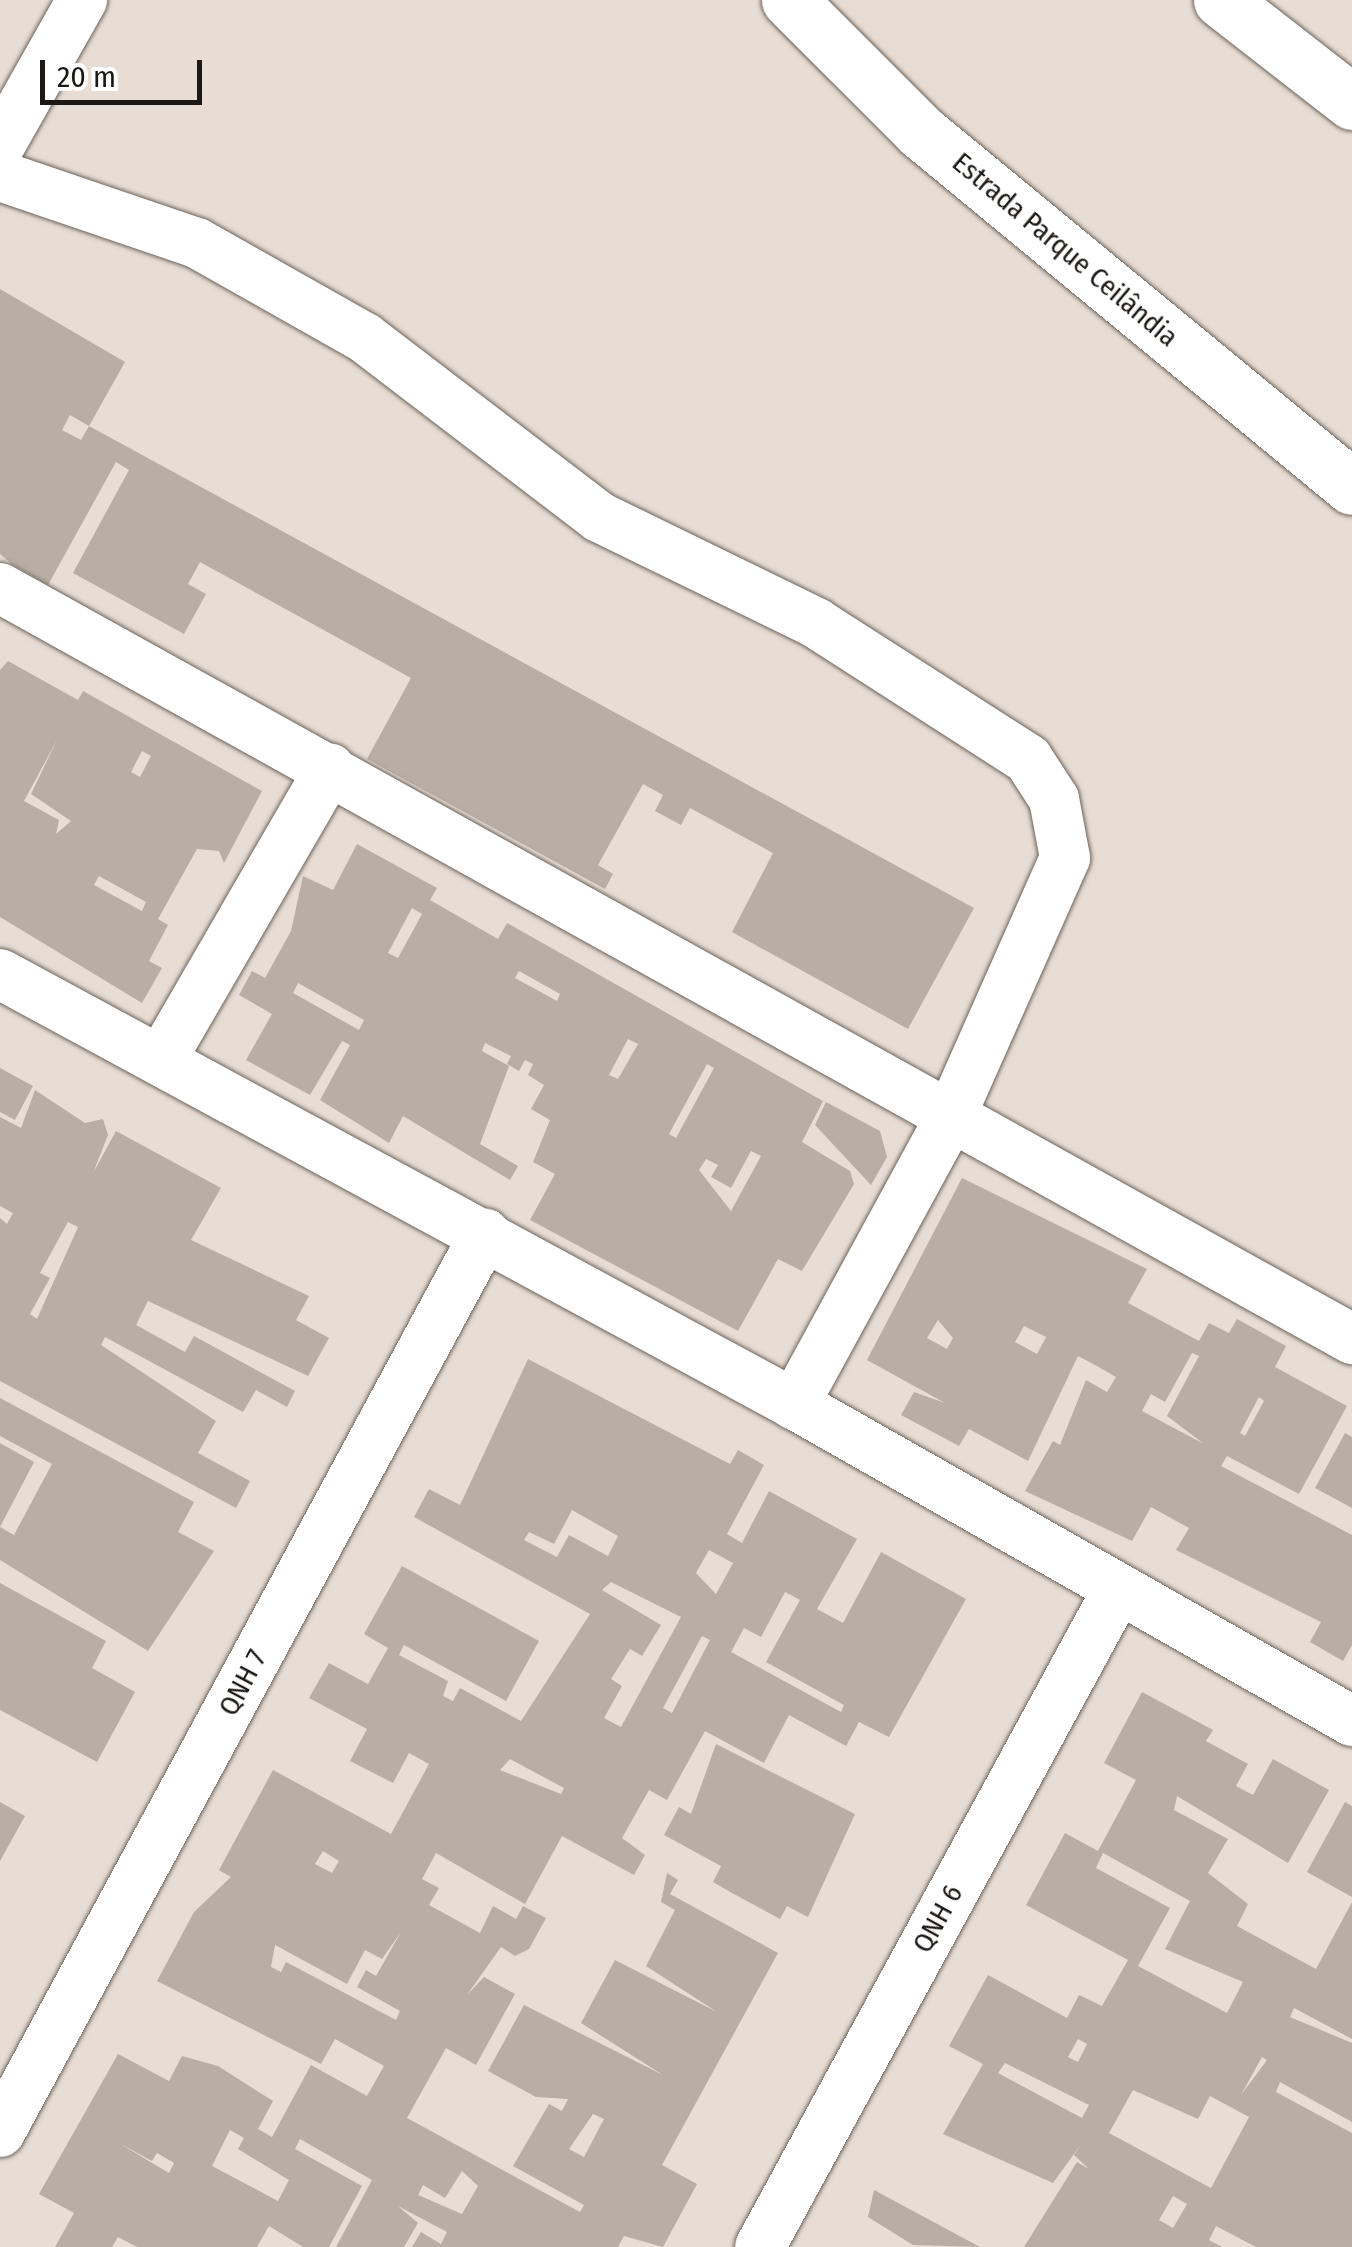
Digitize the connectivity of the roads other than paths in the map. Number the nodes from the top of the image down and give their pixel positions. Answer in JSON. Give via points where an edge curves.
{"nodes":[{"id":1,"x":82,"y":0,"type":"edge"},
{"id":2,"x":789,"y":0,"type":"edge"},
{"id":3,"x":1221,"y":0,"type":"edge"},
{"id":4,"x":1352,"y":102,"type":"edge"},
{"id":5,"x":0,"y":145,"type":"edge"},
{"id":6,"x":0,"y":176,"type":"edge"},
{"id":7,"x":1352,"y":487,"type":"edge"},
{"id":8,"x":0,"y":588,"type":"edge"},
{"id":9,"x":330,"y":768,"type":"junction"},
{"id":10,"x":0,"y":974,"type":"edge"},
{"id":11,"x":161,"y":1060,"type":"junction"},
{"id":12,"x":949,"y":1120,"type":"junction"},
{"id":13,"x":486,"y":1234,"type":"junction"},
{"id":14,"x":1352,"y":1339,"type":"edge"},
{"id":15,"x":794,"y":1404,"type":"junction"},
{"id":16,"x":1116,"y":1592,"type":"junction"},
{"id":17,"x":1352,"y":1721,"type":"edge"},
{"id":18,"x":0,"y":2132,"type":"edge"},
{"id":19,"x":760,"y":2247,"type":"edge"}],
"edges":[{"from":1,"to":5,"type":"street"},
{"from":2,"to":7,"type":"highway","name":"Estrada Parque Ceilândia","via":[[922,132]]},
{"from":3,"to":4,"type":"highway"},
{"from":6,"to":12,"type":"street","via":[[198,244],[365,338],[599,517],[816,623],[1028,759],[1054,800],[1064,858]]},
{"from":8,"to":9,"type":"street"},
{"from":9,"to":11,"type":"street"},
{"from":9,"to":12,"type":"street"},
{"from":10,"to":11,"type":"street"},
{"from":11,"to":13,"type":"street"},
{"from":12,"to":14,"type":"street"},
{"from":12,"to":15,"type":"street"},
{"from":13,"to":15,"type":"street"},
{"from":13,"to":18,"type":"street","name":"QNH 7"},
{"from":15,"to":16,"type":"street"},
{"from":16,"to":17,"type":"street"},
{"from":16,"to":19,"type":"street","name":"QNH 6"}]}
